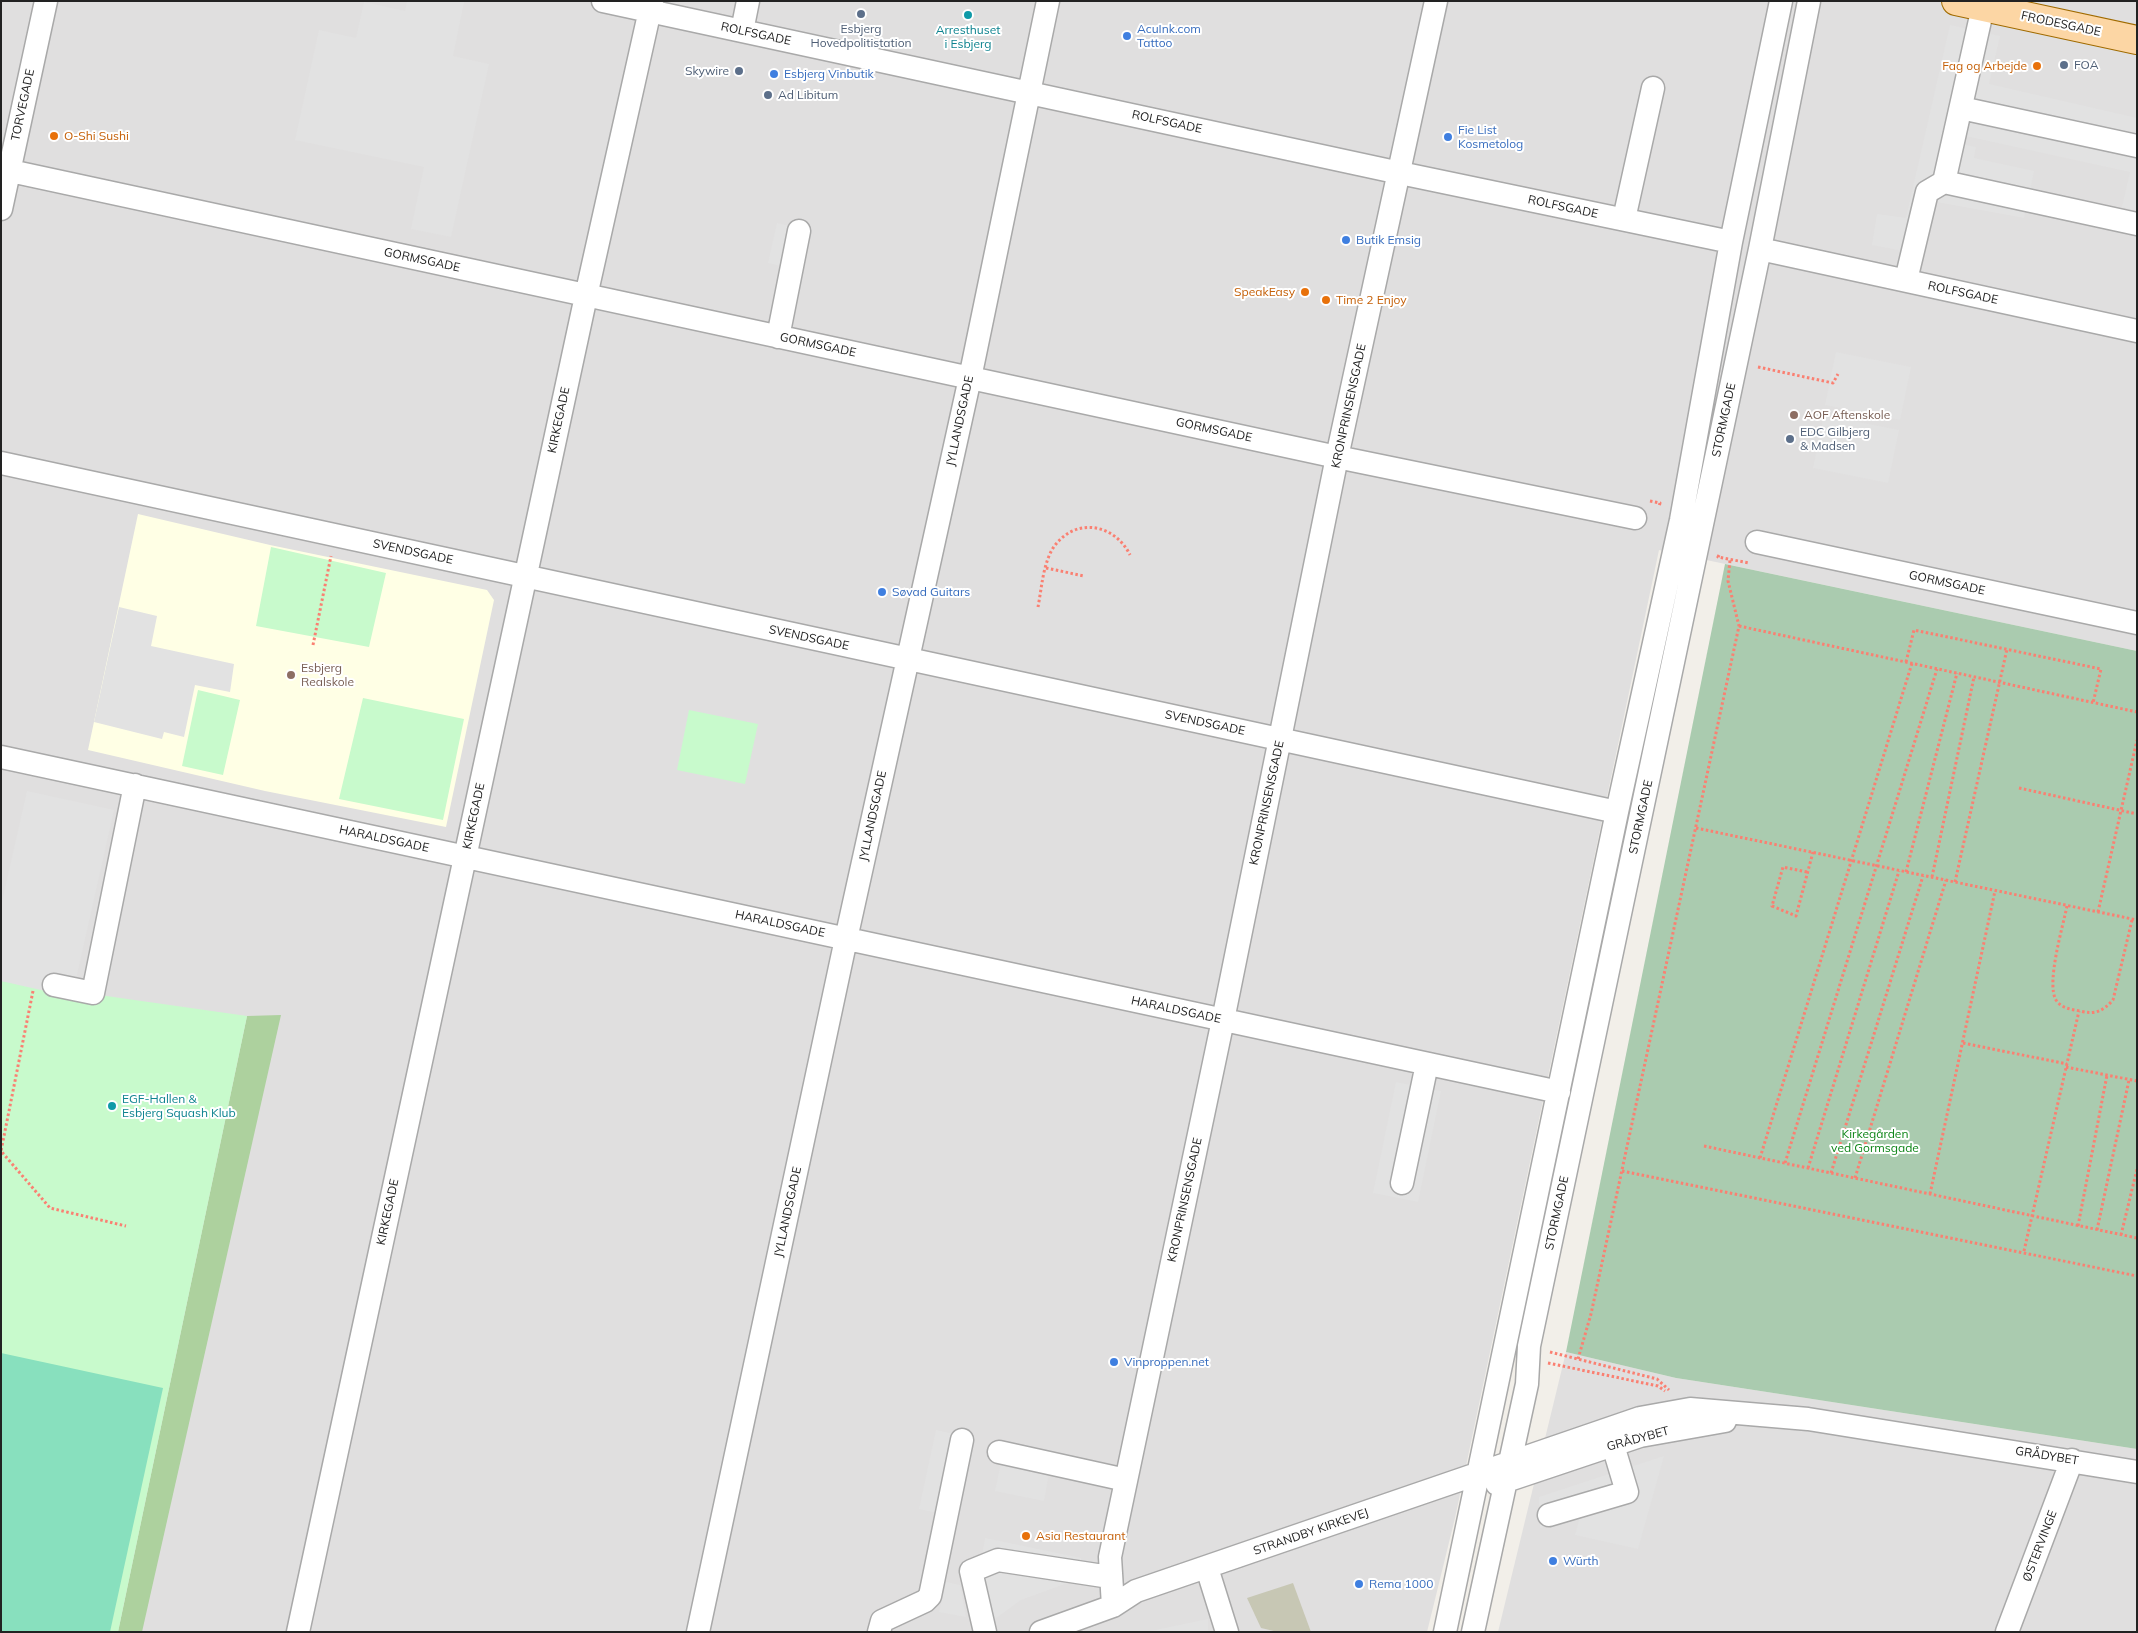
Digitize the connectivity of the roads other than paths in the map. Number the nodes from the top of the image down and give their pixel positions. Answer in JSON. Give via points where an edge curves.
{"nodes":[{"id":1,"x":46,"y":1,"type":"edge"},
{"id":2,"x":603,"y":1,"type":"edge"},
{"id":3,"x":748,"y":1,"type":"edge"},
{"id":4,"x":1048,"y":1,"type":"edge"},
{"id":5,"x":1436,"y":1,"type":"edge"},
{"id":6,"x":1781,"y":1,"type":"edge"},
{"id":7,"x":1809,"y":1,"type":"edge"},
{"id":8,"x":1956,"y":1,"type":"edge"},
{"id":9,"x":651,"y":6,"type":"edge"},
{"id":10,"x":1983,"y":7,"type":"junction"},
{"id":11,"x":742,"y":31,"type":"junction"},
{"id":12,"x":2137,"y":40,"type":"edge"},
{"id":13,"x":1653,"y":88,"type":"dead end"},
{"id":14,"x":1028,"y":92,"type":"junction"},
{"id":15,"x":1961,"y":108,"type":"junction"},
{"id":16,"x":2137,"y":146,"type":"edge"},
{"id":17,"x":5,"y":170,"type":"edge"},
{"id":18,"x":1400,"y":173,"type":"junction"},
{"id":19,"x":1944,"y":182,"type":"junction"},
{"id":20,"x":1,"y":209,"type":"edge"},
{"id":21,"x":1624,"y":219,"type":"junction"},
{"id":22,"x":2137,"y":224,"type":"edge"},
{"id":23,"x":799,"y":231,"type":"dead end"},
{"id":24,"x":1731,"y":242,"type":"junction"},
{"id":25,"x":1760,"y":249,"type":"junction"},
{"id":26,"x":1906,"y":280,"type":"junction"},
{"id":27,"x":586,"y":296,"type":"junction"},
{"id":28,"x":2137,"y":330,"type":"edge"},
{"id":29,"x":778,"y":337,"type":"junction"},
{"id":30,"x":970,"y":378,"type":"junction"},
{"id":31,"x":1337,"y":457,"type":"junction"},
{"id":32,"x":1,"y":463,"type":"edge"},
{"id":33,"x":1635,"y":518,"type":"dead end"},
{"id":34,"x":1756,"y":542,"type":"dead end"},
{"id":35,"x":525,"y":576,"type":"junction"},
{"id":36,"x":2137,"y":623,"type":"edge"},
{"id":37,"x":908,"y":659,"type":"junction"},
{"id":38,"x":1280,"y":740,"type":"junction"},
{"id":39,"x":1,"y":757,"type":"edge"},
{"id":40,"x":135,"y":785,"type":"junction"},
{"id":41,"x":1617,"y":812,"type":"junction"},
{"id":42,"x":465,"y":856,"type":"junction"},
{"id":43,"x":846,"y":939,"type":"junction"},
{"id":44,"x":43,"y":987,"type":"road end"},
{"id":45,"x":1223,"y":1020,"type":"junction"},
{"id":46,"x":1427,"y":1064,"type":"junction"},
{"id":47,"x":1559,"y":1092,"type":"junction"},
{"id":48,"x":1402,"y":1183,"type":"dead end"},
{"id":49,"x":1808,"y":1419,"type":"junction"},
{"id":50,"x":1610,"y":1437,"type":"junction"},
{"id":51,"x":962,"y":1440,"type":"dead end"},
{"id":52,"x":999,"y":1452,"type":"dead end"},
{"id":53,"x":2072,"y":1460,"type":"junction"},
{"id":54,"x":2137,"y":1472,"type":"edge"},
{"id":55,"x":1492,"y":1478,"type":"junction"},
{"id":56,"x":1126,"y":1480,"type":"junction"},
{"id":57,"x":1549,"y":1515,"type":"dead end"},
{"id":58,"x":1210,"y":1575,"type":"junction"},
{"id":59,"x":1110,"y":1577,"type":"junction"},
{"id":60,"x":1113,"y":1606,"type":"junction"},
{"id":61,"x":298,"y":1632,"type":"edge"},
{"id":62,"x":698,"y":1632,"type":"edge"},
{"id":63,"x":879,"y":1632,"type":"edge"},
{"id":64,"x":985,"y":1632,"type":"edge"},
{"id":65,"x":1041,"y":1632,"type":"edge"},
{"id":66,"x":1226,"y":1632,"type":"edge"},
{"id":67,"x":1445,"y":1632,"type":"edge"},
{"id":68,"x":1460,"y":1632,"type":"edge"},
{"id":69,"x":1473,"y":1632,"type":"edge"},
{"id":70,"x":2007,"y":1632,"type":"edge"}],
"edges":[{"from":1,"to":17,"type":"street","name":"TORVEGADE"},
{"from":2,"to":9,"type":"street","name":"ROLFSGADE"},
{"from":3,"to":11,"type":"street"},
{"from":4,"to":14,"type":"street","name":"JYLLANDSGADE"},
{"from":5,"to":18,"type":"street","name":"KRONPRINSENSGADE"},
{"from":6,"to":24,"type":"street","name":"STORMGADE"},
{"from":7,"to":25,"type":"street","name":"STORMGADE"},
{"from":8,"to":10,"type":"main road","name":"FRODESGADE"},
{"from":9,"to":11,"type":"street","name":"ROLFSGADE"},
{"from":9,"to":27,"type":"street","name":"KIRKEGADE"},
{"from":10,"to":12,"type":"main road","name":"FRODESGADE"},
{"from":10,"to":15,"type":"street"},
{"from":11,"to":14,"type":"street","name":"ROLFSGADE"},
{"from":13,"to":21,"type":"street"},
{"from":14,"to":18,"type":"street","name":"ROLFSGADE"},
{"from":14,"to":30,"type":"street","name":"JYLLANDSGADE"},
{"from":15,"to":16,"type":"street"},
{"from":15,"to":19,"type":"street"},
{"from":17,"to":20,"type":"street","name":"TORVEGADE"},
{"from":17,"to":27,"type":"street","name":"GORMSGADE"},
{"from":18,"to":21,"type":"street","name":"ROLFSGADE"},
{"from":18,"to":31,"type":"street","name":"KRONPRINSENSGADE"},
{"from":19,"to":22,"type":"street"},
{"from":19,"to":26,"type":"street","via":[[1927,192]]},
{"from":21,"to":24,"type":"street","name":"ROLFSGADE"},
{"from":23,"to":29,"type":"street"},
{"from":24,"to":41,"type":"street","name":"STORMGADE","via":[[1681,520]]},
{"from":25,"to":26,"type":"street","name":"ROLFSGADE"},
{"from":25,"to":55,"type":"street","name":"STORMGADE","via":[[1528,1353],[1527,1384]]},
{"from":26,"to":28,"type":"street","name":"ROLFSGADE"},
{"from":27,"to":29,"type":"street","name":"GORMSGADE"},
{"from":27,"to":35,"type":"street","name":"KIRKEGADE"},
{"from":29,"to":30,"type":"street","name":"GORMSGADE"},
{"from":30,"to":31,"type":"street","name":"GORMSGADE"},
{"from":30,"to":37,"type":"street","name":"JYLLANDSGADE"},
{"from":31,"to":33,"type":"street","name":"GORMSGADE"},
{"from":31,"to":38,"type":"street","name":"KRONPRINSENSGADE"},
{"from":32,"to":35,"type":"street","name":"SVENDSGADE"},
{"from":34,"to":36,"type":"street","name":"GORMSGADE"},
{"from":35,"to":37,"type":"street","name":"SVENDSGADE"},
{"from":35,"to":42,"type":"street","name":"KIRKEGADE"},
{"from":37,"to":38,"type":"street","name":"SVENDSGADE"},
{"from":37,"to":43,"type":"street","name":"JYLLANDSGADE"},
{"from":38,"to":41,"type":"street","name":"SVENDSGADE"},
{"from":38,"to":45,"type":"street","name":"KRONPRINSENSGADE"},
{"from":39,"to":40,"type":"street","name":"HARALDSGADE"},
{"from":40,"to":42,"type":"street","name":"HARALDSGADE"},
{"from":40,"to":44,"type":"street","via":[[94,994]]},
{"from":41,"to":47,"type":"street","name":"STORMGADE"},
{"from":42,"to":43,"type":"street","name":"HARALDSGADE"},
{"from":42,"to":61,"type":"street","name":"KIRKEGADE"},
{"from":43,"to":45,"type":"street","name":"HARALDSGADE"},
{"from":43,"to":62,"type":"street","name":"JYLLANDSGADE"},
{"from":45,"to":46,"type":"street","name":"HARALDSGADE"},
{"from":45,"to":56,"type":"street","name":"KRONPRINSENSGADE"},
{"from":46,"to":47,"type":"street","name":"HARALDSGADE"},
{"from":46,"to":48,"type":"street"},
{"from":47,"to":55,"type":"street","name":"STORMGADE","via":[[1520,1277]]},
{"from":49,"to":50,"type":"street","name":"GRÅDYBET","via":[[1725,1421],[1640,1436]]},
{"from":49,"to":50,"type":"street","name":"GRÅDYBET","via":[[1690,1409],[1640,1418]]},
{"from":49,"to":53,"type":"street","name":"GRÅDYBET"},
{"from":50,"to":55,"type":"street","name":"GRÅDYBET"},
{"from":50,"to":57,"type":"street","via":[[1627,1492]]},
{"from":51,"to":63,"type":"street","via":[[930,1596],[882,1622]]},
{"from":52,"to":56,"type":"street"},
{"from":53,"to":54,"type":"street","name":"GRÅDYBET"},
{"from":53,"to":70,"type":"street","name":"ØSTERVINGE"},
{"from":55,"to":58,"type":"street","name":"STRANDBY KIRKEVEJ"},
{"from":55,"to":67,"type":"street","name":"STORMGADE"},
{"from":55,"to":68,"type":"street"},
{"from":55,"to":69,"type":"street","name":"STORMGADE"},
{"from":56,"to":59,"type":"street","name":"KRONPRINSENSGADE","via":[[1110,1557]]},
{"from":58,"to":60,"type":"street","name":"STRANDBY KIRKEVEJ","via":[[1142,1605]]},
{"from":58,"to":66,"type":"street"},
{"from":59,"to":60,"type":"street","name":"KRONPRINSENSGADE"},
{"from":59,"to":64,"type":"street","via":[[998,1560],[971,1571]]},
{"from":60,"to":65,"type":"street","name":"STRANDBY KIRKEVEJ"}]}
